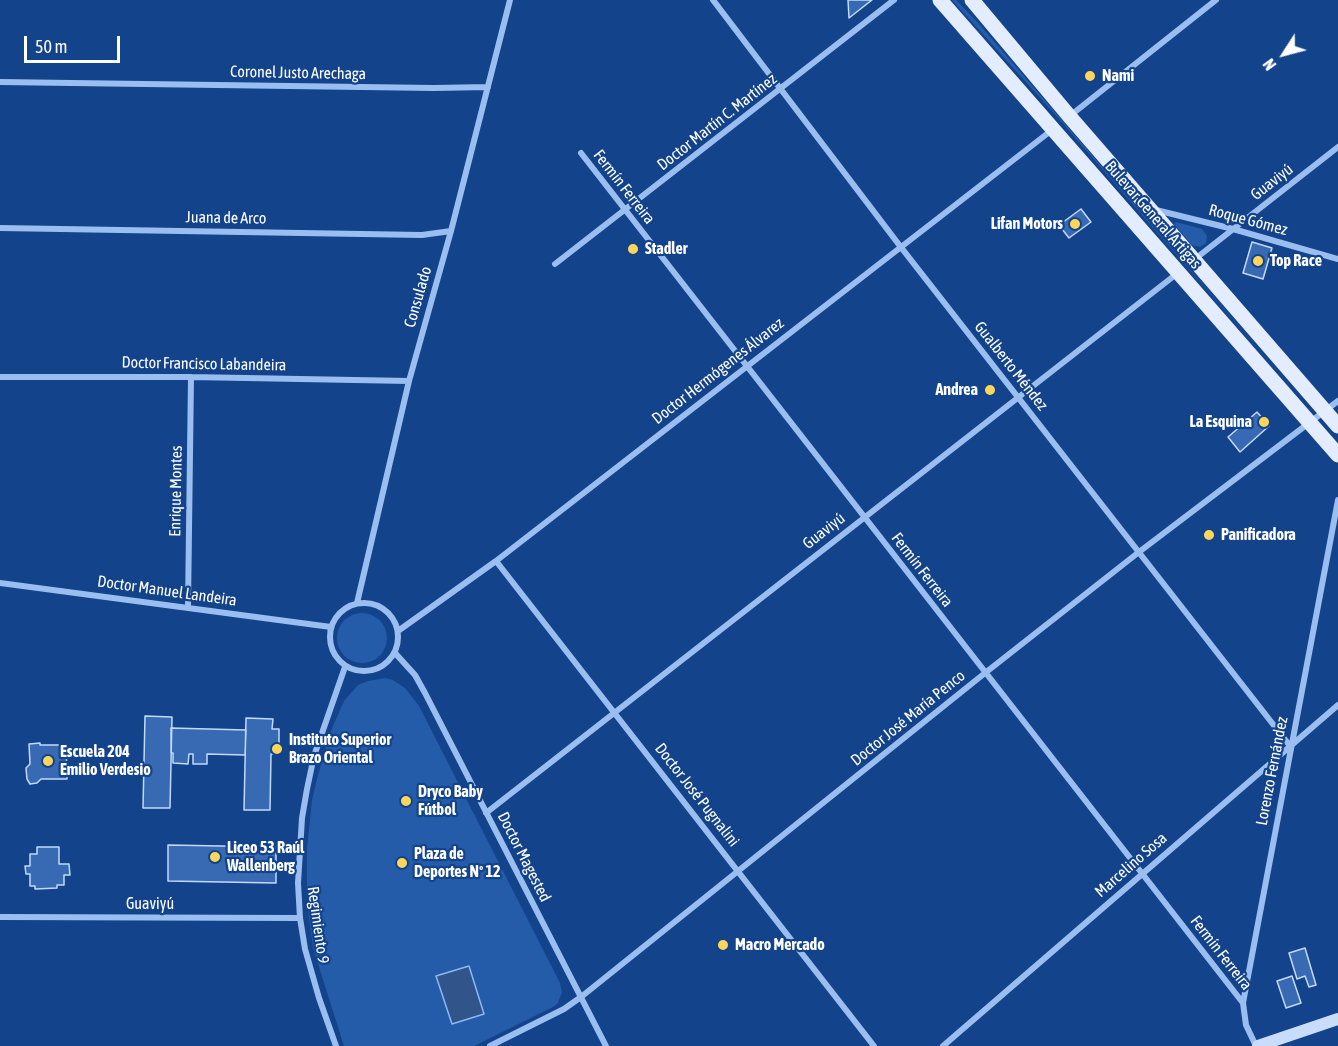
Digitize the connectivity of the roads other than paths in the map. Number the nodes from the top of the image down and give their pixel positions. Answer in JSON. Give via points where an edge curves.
{"nodes":[{"id":1,"x":510,"y":0,"type":"edge"},
{"id":2,"x":713,"y":0,"type":"edge"},
{"id":3,"x":894,"y":0,"type":"edge"},
{"id":4,"x":940,"y":0,"type":"edge"},
{"id":5,"x":972,"y":0,"type":"edge"},
{"id":6,"x":1216,"y":0,"type":"edge"},
{"id":7,"x":0,"y":82,"type":"edge"},
{"id":8,"x":488,"y":87,"type":"junction"},
{"id":9,"x":781,"y":90,"type":"junction"},
{"id":10,"x":1070,"y":117,"type":"junction"},
{"id":11,"x":1053,"y":129,"type":"junction"},
{"id":12,"x":1338,"y":147,"type":"edge"},
{"id":13,"x":581,"y":153,"type":"dead end"},
{"id":14,"x":1150,"y":209,"type":"junction"},
{"id":15,"x":624,"y":210,"type":"junction"},
{"id":16,"x":0,"y":228,"type":"edge"},
{"id":17,"x":1233,"y":229,"type":"junction"},
{"id":18,"x":452,"y":231,"type":"junction"},
{"id":19,"x":900,"y":246,"type":"junction"},
{"id":20,"x":1338,"y":259,"type":"edge"},
{"id":21,"x":1194,"y":260,"type":"junction"},
{"id":22,"x":555,"y":264,"type":"dead end"},
{"id":23,"x":1179,"y":271,"type":"junction"},
{"id":24,"x":746,"y":366,"type":"junction"},
{"id":25,"x":0,"y":377,"type":"edge"},
{"id":26,"x":191,"y":377,"type":"junction"},
{"id":27,"x":409,"y":381,"type":"junction"},
{"id":28,"x":1018,"y":397,"type":"junction"},
{"id":29,"x":1338,"y":401,"type":"edge"},
{"id":30,"x":1325,"y":411,"type":"junction"},
{"id":31,"x":1310,"y":422,"type":"junction"},
{"id":32,"x":1338,"y":426,"type":"edge"},
{"id":33,"x":1338,"y":455,"type":"edge"},
{"id":34,"x":1338,"y":500,"type":"edge"},
{"id":35,"x":864,"y":517,"type":"junction"},
{"id":36,"x":1139,"y":552,"type":"junction"},
{"id":37,"x":496,"y":561,"type":"junction"},
{"id":38,"x":0,"y":583,"type":"edge"},
{"id":39,"x":357,"y":603,"type":"junction"},
{"id":40,"x":188,"y":606,"type":"junction"},
{"id":41,"x":331,"y":627,"type":"junction"},
{"id":42,"x":398,"y":632,"type":"junction"},
{"id":43,"x":395,"y":653,"type":"junction"},
{"id":44,"x":345,"y":667,"type":"junction"},
{"id":45,"x":985,"y":673,"type":"junction"},
{"id":46,"x":1338,"y":705,"type":"edge"},
{"id":47,"x":615,"y":712,"type":"junction"},
{"id":48,"x":1290,"y":746,"type":"junction"},
{"id":49,"x":486,"y":813,"type":"junction"},
{"id":50,"x":739,"y":871,"type":"junction"},
{"id":51,"x":1142,"y":874,"type":"junction"},
{"id":52,"x":0,"y":917,"type":"edge"},
{"id":53,"x":300,"y":918,"type":"junction"},
{"id":54,"x":581,"y":997,"type":"junction"},
{"id":55,"x":1243,"y":1003,"type":"junction"},
{"id":56,"x":1338,"y":1019,"type":"edge"},
{"id":57,"x":336,"y":1046,"type":"edge"},
{"id":58,"x":490,"y":1046,"type":"edge"},
{"id":59,"x":606,"y":1046,"type":"edge"},
{"id":60,"x":874,"y":1046,"type":"edge"},
{"id":61,"x":943,"y":1046,"type":"edge"},
{"id":62,"x":1257,"y":1046,"type":"edge"}],
"edges":[{"from":1,"to":8,"type":"street","name":"Consulado"},
{"from":2,"to":9,"type":"street","name":"Gualberto Méndez"},
{"from":3,"to":9,"type":"street","name":"Doctor Martín C. Martínez"},
{"from":4,"to":11,"type":"main road","name":"Bulevar General Artigas"},
{"from":5,"to":10,"type":"main road","name":"Bulevar General Artigas"},
{"from":6,"to":10,"type":"street"},
{"from":7,"to":8,"type":"street","name":"Coronel Justo Arechaga"},
{"from":8,"to":18,"type":"street","name":"Consulado"},
{"from":9,"to":15,"type":"street","name":"Doctor Martín C. Martínez"},
{"from":9,"to":19,"type":"street","name":"Gualberto Méndez"},
{"from":10,"to":14,"type":"main road","name":"Bulevar General Artigas"},
{"from":11,"to":19,"type":"street","name":"Doctor Hermógenes Álvarez"},
{"from":11,"to":23,"type":"main road","name":"Bulevar General Artigas"},
{"from":12,"to":17,"type":"street","name":"Guaviyú"},
{"from":13,"to":15,"type":"street","name":"Fermín Ferreira"},
{"from":14,"to":17,"type":"street","name":"Roque Gómez"},
{"from":14,"to":21,"type":"main road","name":"Bulevar General Artigas"},
{"from":15,"to":22,"type":"street","name":"Doctor Martín C. Martínez"},
{"from":15,"to":24,"type":"street","name":"Fermín Ferreira"},
{"from":16,"to":18,"type":"street","name":"Juana de Arco","via":[[422,235]]},
{"from":17,"to":20,"type":"street","name":"Roque Gómez"},
{"from":17,"to":21,"type":"street","name":"Guaviyú"},
{"from":18,"to":27,"type":"street","name":"Consulado"},
{"from":19,"to":24,"type":"street","name":"Doctor Hermógenes Álvarez"},
{"from":19,"to":28,"type":"street","name":"Gualberto Méndez"},
{"from":21,"to":30,"type":"main road","name":"Bulevar General Artigas"},
{"from":23,"to":28,"type":"street","name":"Guaviyú"},
{"from":23,"to":31,"type":"main road","name":"Bulevar General Artigas"},
{"from":24,"to":35,"type":"street","name":"Fermín Ferreira"},
{"from":24,"to":37,"type":"street","name":"Doctor Hermógenes Álvarez"},
{"from":25,"to":26,"type":"street","name":"Doctor Francisco Labandeira"},
{"from":26,"to":27,"type":"street","name":"Doctor Francisco Labandeira"},
{"from":26,"to":40,"type":"street","name":"Enrique Montes"},
{"from":27,"to":39,"type":"street","name":"Consulado"},
{"from":28,"to":35,"type":"street","name":"Guaviyú"},
{"from":28,"to":36,"type":"street","name":"Gualberto Méndez"},
{"from":29,"to":30,"type":"street","name":"Doctor José María Penco"},
{"from":30,"to":31,"type":"street","name":"Doctor José María Penco"},
{"from":30,"to":32,"type":"main road","name":"Bulevar General Artigas"},
{"from":31,"to":33,"type":"main road","name":"Bulevar General Artigas"},
{"from":31,"to":36,"type":"street","name":"Doctor José María Penco"},
{"from":34,"to":48,"type":"street","name":"Lorenzo Fernández"},
{"from":35,"to":45,"type":"street","name":"Fermín Ferreira"},
{"from":35,"to":47,"type":"street","name":"Guaviyú"},
{"from":36,"to":45,"type":"street","name":"Doctor José María Penco"},
{"from":36,"to":48,"type":"street","name":"Gualberto Méndez"},
{"from":37,"to":42,"type":"street","name":"Doctor Hermógenes Álvarez"},
{"from":37,"to":47,"type":"street","name":"Doctor José Pugnalini"},
{"from":38,"to":40,"type":"street","name":"Doctor Manuel Landeira"},
{"from":39,"to":41,"type":"street","via":[[343,609]]},
{"from":39,"to":42,"type":"street","via":[[373,604],[387,611]]},
{"from":40,"to":41,"type":"street","name":"Doctor Manuel Landeira"},
{"from":41,"to":44,"type":"street","via":[[330,646]]},
{"from":42,"to":43,"type":"street"},
{"from":43,"to":44,"type":"street","via":[[377,669],[361,672]]},
{"from":43,"to":49,"type":"street","name":"Doctor Magested","via":[[415,675]]},
{"from":44,"to":53,"type":"street","name":"Regimiento 9","via":[[307,789],[299,856]]},
{"from":45,"to":50,"type":"street","name":"Doctor José María Penco"},
{"from":45,"to":51,"type":"street","name":"Fermín Ferreira"},
{"from":46,"to":48,"type":"street","name":"Marcelino Sosa"},
{"from":47,"to":49,"type":"street","name":"Guaviyú"},
{"from":47,"to":50,"type":"street","name":"Doctor José Pugnalini"},
{"from":48,"to":51,"type":"street","name":"Marcelino Sosa"},
{"from":48,"to":55,"type":"street","name":"Lorenzo Fernández"},
{"from":49,"to":54,"type":"street","name":"Doctor Magested"},
{"from":50,"to":54,"type":"street","name":"Doctor José María Penco"},
{"from":50,"to":60,"type":"street","name":"Doctor José Pugnalini"},
{"from":51,"to":55,"type":"street","name":"Fermín Ferreira"},
{"from":51,"to":61,"type":"street","name":"Marcelino Sosa"},
{"from":52,"to":53,"type":"street","name":"Guaviyú"},
{"from":53,"to":57,"type":"street","name":"Regimiento 9","via":[[305,949]]},
{"from":54,"to":58,"type":"street","name":"Doctor José María Penco"},
{"from":54,"to":59,"type":"street","name":"Doctor Magested"},
{"from":55,"to":62,"type":"street","name":"Lorenzo Fernández","via":[[1246,1025]]},
{"from":56,"to":62,"type":"main road"}]}
